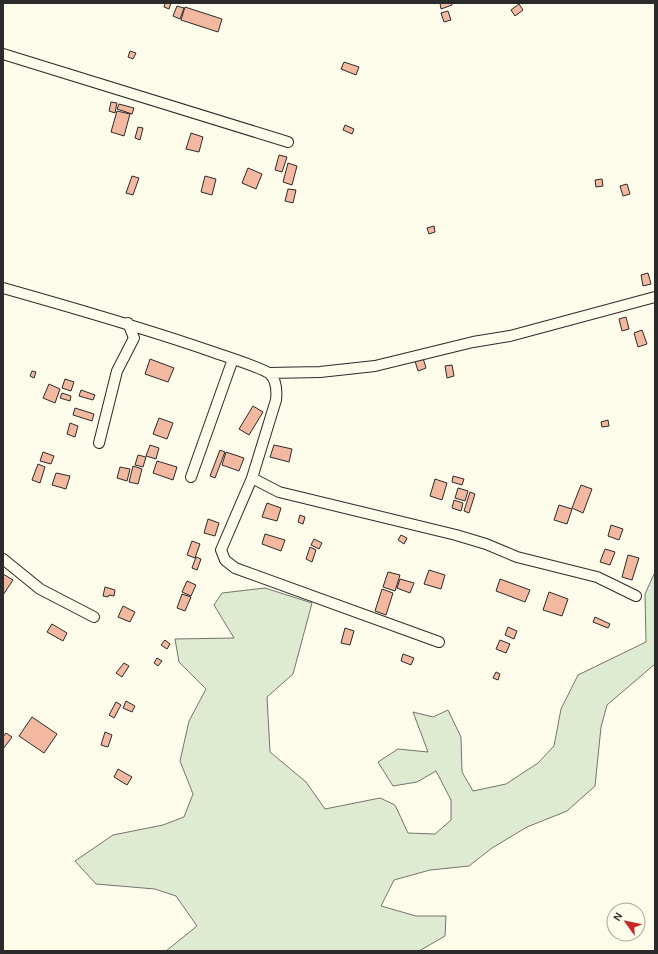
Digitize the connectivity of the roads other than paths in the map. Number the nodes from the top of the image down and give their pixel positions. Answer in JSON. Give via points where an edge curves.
{"nodes":[{"id":1,"x":3,"y":54,"type":"edge"},
{"id":2,"x":288,"y":142,"type":"dead end"},
{"id":3,"x":3,"y":288,"type":"edge"},
{"id":4,"x":655,"y":297,"type":"edge"},
{"id":5,"x":128,"y":323,"type":"junction"},
{"id":6,"x":233,"y":359,"type":"junction"},
{"id":7,"x":269,"y":374,"type":"junction"},
{"id":8,"x":99,"y":443,"type":"dead end"},
{"id":9,"x":191,"y":477,"type":"dead end"},
{"id":10,"x":252,"y":478,"type":"junction"},
{"id":11,"x":3,"y":559,"type":"edge"},
{"id":12,"x":636,"y":596,"type":"dead end"},
{"id":13,"x":94,"y":617,"type":"dead end"},
{"id":14,"x":439,"y":642,"type":"dead end"}],
"edges":[{"from":1,"to":2,"type":"street"},
{"from":3,"to":5,"type":"street"},
{"from":4,"to":7,"type":"street","via":[[510,336],[473,342],[375,366]]},
{"from":5,"to":6,"type":"street"},
{"from":5,"to":8,"type":"street","via":[[134,338],[117,371]]},
{"from":6,"to":7,"type":"street"},
{"from":6,"to":9,"type":"street"},
{"from":7,"to":10,"type":"street","via":[[275,380],[276,400]]},
{"from":10,"to":12,"type":"street","via":[[279,492],[456,535],[517,557],[597,577]]},
{"from":10,"to":14,"type":"street","via":[[221,550],[225,560],[235,568]]},
{"from":11,"to":13,"type":"street","via":[[40,589]]}]}
